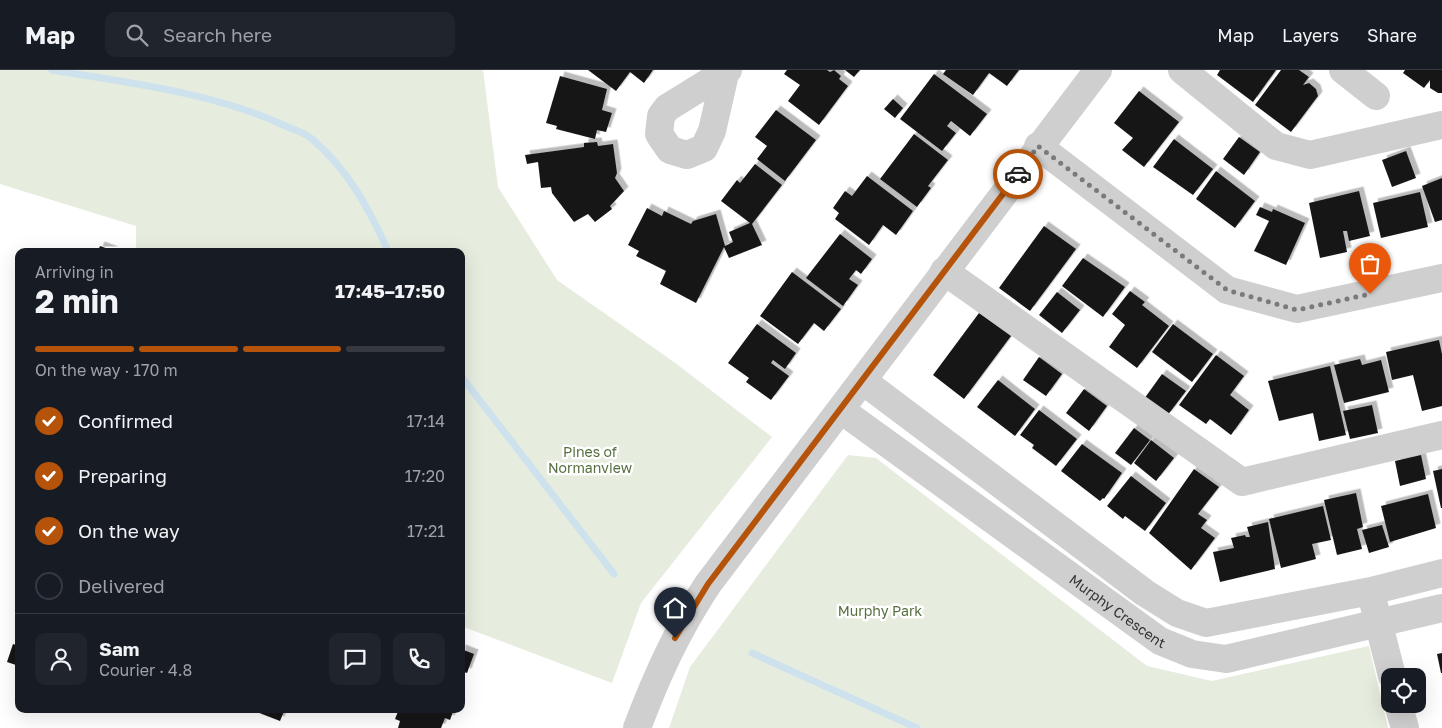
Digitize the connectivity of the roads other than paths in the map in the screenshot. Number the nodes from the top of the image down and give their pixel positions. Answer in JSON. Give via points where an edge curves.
{"nodes":[{"id":1,"x":1098,"y":70,"type":"edge"},
{"id":2,"x":1182,"y":70,"type":"edge"},
{"id":3,"x":1343,"y":70,"type":"edge"},
{"id":4,"x":1376,"y":96,"type":"dead end"},
{"id":5,"x":1442,"y":125,"type":"edge"},
{"id":6,"x":1038,"y":146,"type":"junction"},
{"id":7,"x":944,"y":272,"type":"junction"},
{"id":8,"x":1442,"y":278,"type":"edge"},
{"id":9,"x":863,"y":381,"type":"junction"},
{"id":10,"x":841,"y":410,"type":"junction"},
{"id":11,"x":1442,"y":435,"type":"edge"},
{"id":12,"x":1442,"y":573,"type":"edge"},
{"id":13,"x":1371,"y":591,"type":"junction"},
{"id":14,"x":1442,"y":608,"type":"edge"},
{"id":15,"x":1378,"y":623,"type":"junction"},
{"id":16,"x":1390,"y":668,"type":"edge"},
{"id":17,"x":1400,"y":713,"type":"edge"},
{"id":18,"x":637,"y":728,"type":"edge"},
{"id":19,"x":1404,"y":728,"type":"edge"}],
"edges":[{"from":1,"to":6,"type":"street"},
{"from":2,"to":5,"type":"street","via":[[1276,146],[1310,155]]},
{"from":3,"to":4,"type":"street"},
{"from":6,"to":7,"type":"street"},
{"from":6,"to":8,"type":"street","via":[[1227,290],[1297,310]]},
{"from":7,"to":9,"type":"street"},
{"from":7,"to":11,"type":"street","via":[[1242,482]]},
{"from":9,"to":10,"type":"street"},
{"from":9,"to":13,"type":"street","name":"Murphy Crescent","via":[[1145,593],[1177,613],[1206,623]]},
{"from":10,"to":15,"type":"street","name":"Murphy Crescent","via":[[1160,641],[1192,654],[1226,658]]},
{"from":10,"to":18,"type":"street","via":[[708,584],[684,621],[660,669]]},
{"from":12,"to":13,"type":"street","name":"Murphy Crescent"},
{"from":13,"to":15,"type":"street"},
{"from":14,"to":15,"type":"street","name":"Murphy Crescent"},
{"from":15,"to":16,"type":"street"},
{"from":17,"to":19,"type":"street"}]}
